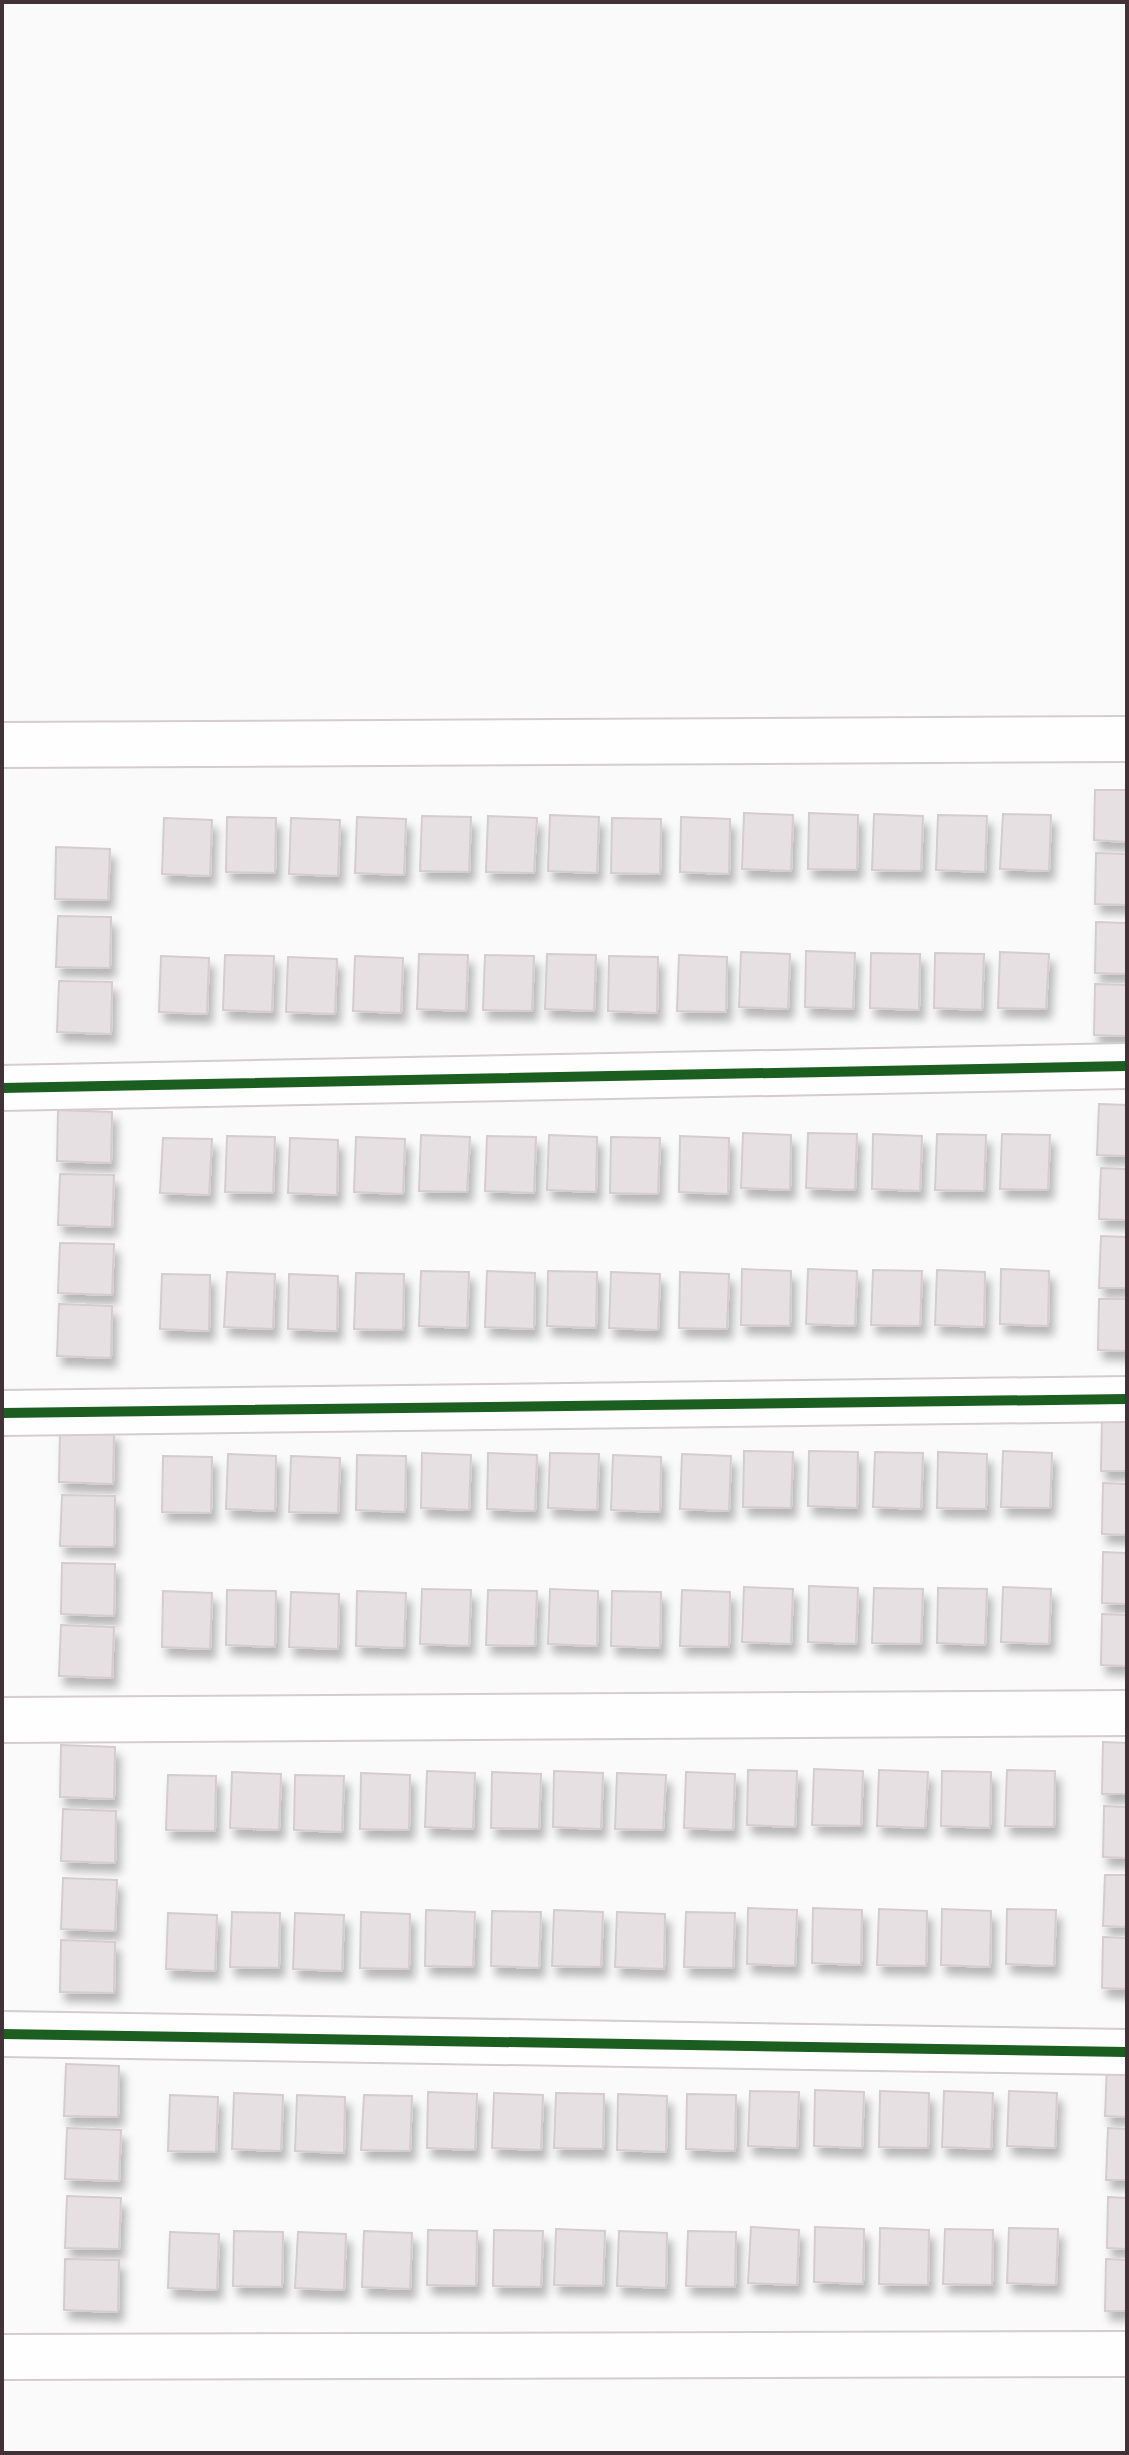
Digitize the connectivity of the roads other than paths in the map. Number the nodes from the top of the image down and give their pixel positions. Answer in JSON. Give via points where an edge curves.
{"nodes":[{"id":1,"x":1127,"y":739,"type":"edge"},
{"id":2,"x":2,"y":745,"type":"edge"},
{"id":3,"x":1127,"y":1066,"type":"edge"},
{"id":4,"x":2,"y":1088,"type":"edge"},
{"id":5,"x":1127,"y":1399,"type":"edge"},
{"id":6,"x":2,"y":1413,"type":"edge"},
{"id":7,"x":1127,"y":1713,"type":"edge"},
{"id":8,"x":2,"y":1720,"type":"edge"},
{"id":9,"x":2,"y":2034,"type":"edge"},
{"id":10,"x":1127,"y":2052,"type":"edge"},
{"id":11,"x":1127,"y":2354,"type":"edge"},
{"id":12,"x":2,"y":2357,"type":"edge"}],
"edges":[{"from":1,"to":2,"type":"street"},
{"from":3,"to":4,"type":"street"},
{"from":5,"to":6,"type":"street"},
{"from":7,"to":8,"type":"street"},
{"from":9,"to":10,"type":"street"},
{"from":11,"to":12,"type":"street"}]}
